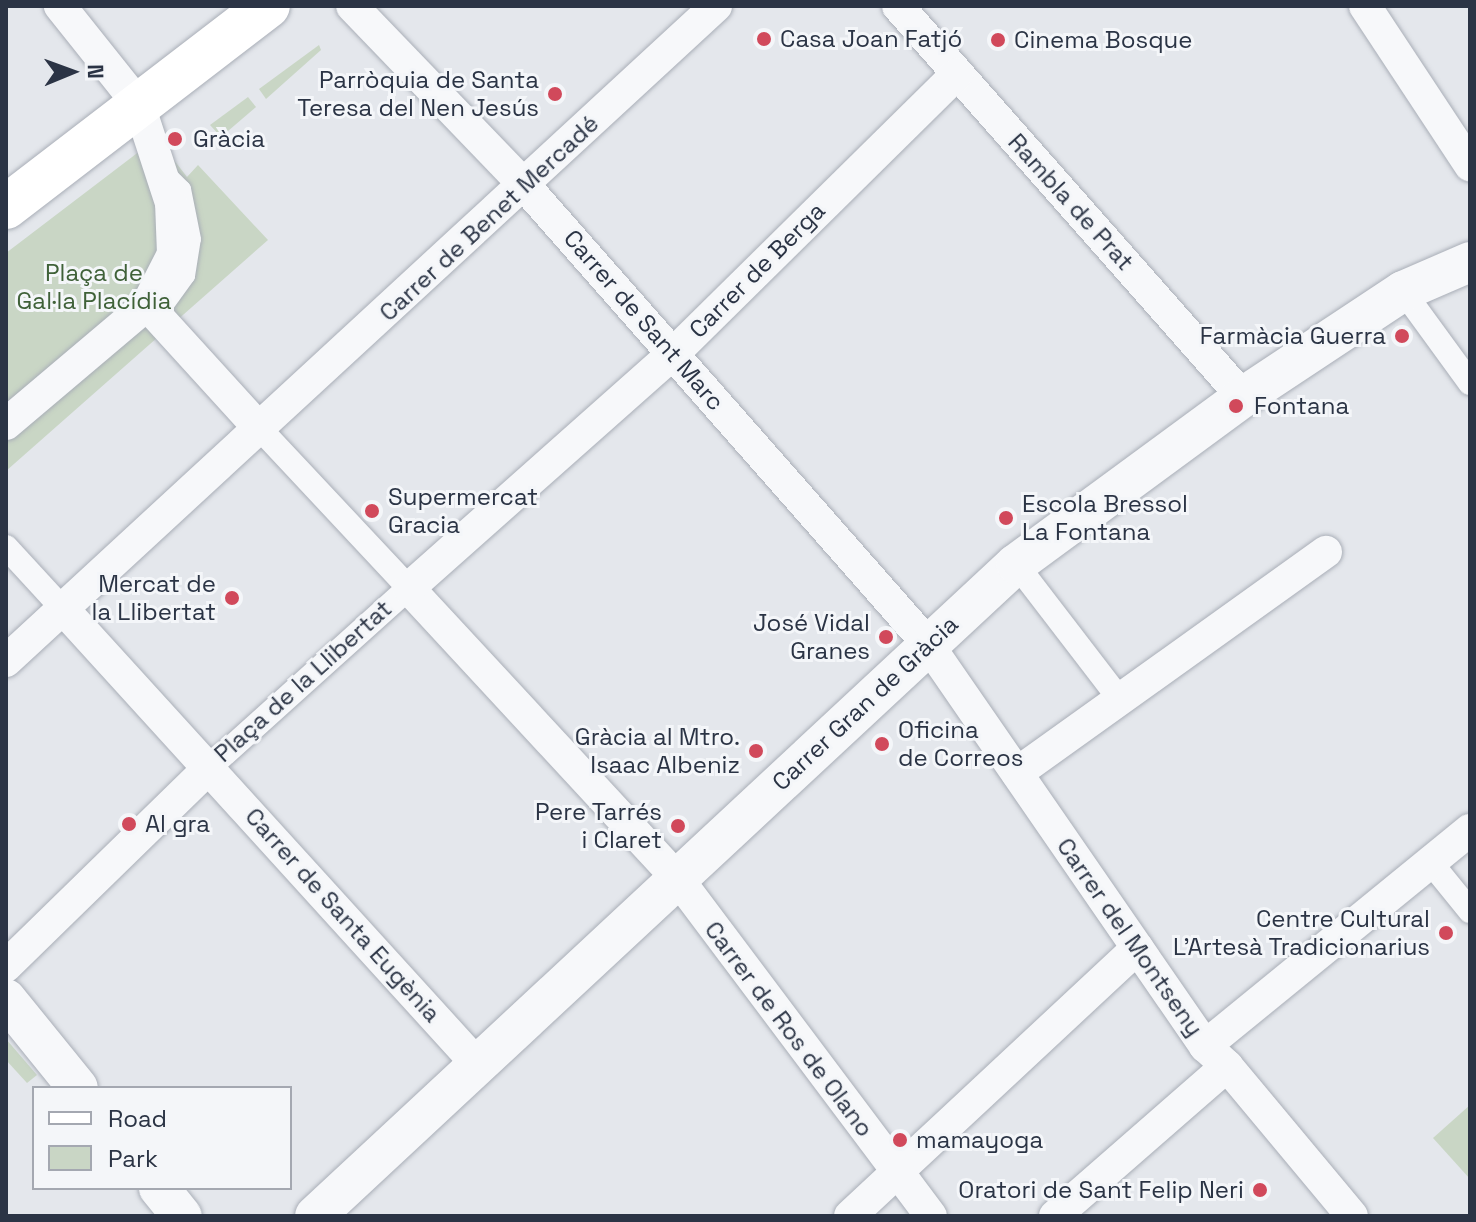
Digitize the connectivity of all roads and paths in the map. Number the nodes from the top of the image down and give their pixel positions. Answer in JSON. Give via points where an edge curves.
{"nodes":[{"id":1,"x":268,"y":6,"type":"edge"},
{"id":2,"x":352,"y":6,"type":"edge"},
{"id":3,"x":716,"y":6,"type":"edge"},
{"id":4,"x":898,"y":6,"type":"edge"},
{"id":5,"x":1365,"y":6,"type":"edge"},
{"id":6,"x":61,"y":18,"type":"edge"},
{"id":7,"x":957,"y":74,"type":"junction"},
{"id":8,"x":139,"y":105,"type":"junction"},
{"id":9,"x":1470,"y":165,"type":"edge"},
{"id":10,"x":525,"y":186,"type":"junction"},
{"id":11,"x":6,"y":207,"type":"edge"},
{"id":12,"x":1470,"y":262,"type":"edge"},
{"id":13,"x":1403,"y":291,"type":"junction"},
{"id":14,"x":156,"y":305,"type":"junction"},
{"id":15,"x":673,"y":353,"type":"junction"},
{"id":16,"x":1470,"y":383,"type":"edge"},
{"id":17,"x":1243,"y":397,"type":"junction"},
{"id":18,"x":6,"y":424,"type":"edge"},
{"id":19,"x":260,"y":429,"type":"junction"},
{"id":20,"x":6,"y":547,"type":"edge"},
{"id":21,"x":1326,"y":552,"type":"dead end"},
{"id":22,"x":1016,"y":564,"type":"junction"},
{"id":23,"x":409,"y":588,"type":"junction"},
{"id":24,"x":64,"y":610,"type":"junction"},
{"id":25,"x":927,"y":643,"type":"junction"},
{"id":26,"x":6,"y":661,"type":"edge"},
{"id":27,"x":1118,"y":697,"type":"junction"},
{"id":28,"x":211,"y":766,"type":"junction"},
{"id":29,"x":1017,"y":773,"type":"junction"},
{"id":30,"x":1470,"y":830,"type":"edge"},
{"id":31,"x":1431,"y":863,"type":"junction"},
{"id":32,"x":678,"y":879,"type":"junction"},
{"id":33,"x":1470,"y":911,"type":"edge"},
{"id":34,"x":1137,"y":948,"type":"junction"},
{"id":35,"x":6,"y":966,"type":"edge"},
{"id":36,"x":6,"y":999,"type":"edge"},
{"id":37,"x":1216,"y":1056,"type":"junction"},
{"id":38,"x":476,"y":1063,"type":"junction"},
{"id":39,"x":76,"y":1086,"type":"edge"},
{"id":40,"x":896,"y":1172,"type":"junction"},
{"id":41,"x":161,"y":1190,"type":"edge"},
{"id":42,"x":182,"y":1216,"type":"edge"},
{"id":43,"x":315,"y":1216,"type":"edge"},
{"id":44,"x":850,"y":1216,"type":"edge"},
{"id":45,"x":931,"y":1216,"type":"edge"},
{"id":46,"x":1055,"y":1216,"type":"edge"},
{"id":47,"x":1352,"y":1216,"type":"edge"}],
"edges":[{"from":1,"to":8,"type":"main road"},
{"from":2,"to":10,"type":"street","name":"Carrer de Sant Marc"},
{"from":3,"to":10,"type":"street","name":"Carrer de Benet Mercadé"},
{"from":4,"to":7,"type":"street","name":"Rambla de Prat"},
{"from":5,"to":9,"type":"street"},
{"from":6,"to":8,"type":"street"},
{"from":7,"to":15,"type":"street","name":"Carrer de Berga"},
{"from":7,"to":17,"type":"street","name":"Rambla de Prat"},
{"from":8,"to":11,"type":"main road"},
{"from":8,"to":14,"type":"street","via":[[174,219],[173,254]]},
{"from":10,"to":15,"type":"street","name":"Carrer de Sant Marc"},
{"from":10,"to":19,"type":"street","name":"Carrer de Benet Mercadé"},
{"from":12,"to":13,"type":"street","name":"Carrer Gran de Gràcia"},
{"from":13,"to":16,"type":"street"},
{"from":13,"to":17,"type":"street","name":"Carrer Gran de Gràcia"},
{"from":14,"to":18,"type":"street"},
{"from":14,"to":19,"type":"street"},
{"from":15,"to":23,"type":"street","name":"Carrer de Berga"},
{"from":15,"to":25,"type":"street","name":"Carrer de Sant Marc"},
{"from":17,"to":22,"type":"street","name":"Carrer Gran de Gràcia"},
{"from":19,"to":23,"type":"street","name":"Plaça de la Llibertat"},
{"from":19,"to":24,"type":"street"},
{"from":20,"to":24,"type":"street"},
{"from":21,"to":27,"type":"street"},
{"from":22,"to":25,"type":"street","name":"Carrer Gran de Gràcia"},
{"from":22,"to":27,"type":"street"},
{"from":23,"to":28,"type":"street","name":"Plaça de la Llibertat"},
{"from":23,"to":32,"type":"street","name":"Carrer de Ros de Olano"},
{"from":24,"to":26,"type":"street"},
{"from":24,"to":28,"type":"street","name":"Plaça de la Llibertat"},
{"from":25,"to":29,"type":"street","name":"Carrer del Montseny"},
{"from":25,"to":32,"type":"street","name":"Carrer Gran de Gràcia"},
{"from":27,"to":29,"type":"street"},
{"from":28,"to":35,"type":"street"},
{"from":28,"to":38,"type":"street","name":"Carrer de Santa Eugènia"},
{"from":29,"to":34,"type":"street","name":"Carrer del Montseny"},
{"from":30,"to":31,"type":"street"},
{"from":31,"to":33,"type":"street"},
{"from":31,"to":37,"type":"street"},
{"from":32,"to":38,"type":"street","name":"Carrer Gran de Gràcia"},
{"from":32,"to":40,"type":"street","name":"Carrer de Ros de Olano"},
{"from":34,"to":37,"type":"street","name":"Carrer del Montseny"},
{"from":34,"to":40,"type":"street"},
{"from":36,"to":39,"type":"street"},
{"from":37,"to":46,"type":"street"},
{"from":37,"to":47,"type":"street","name":"Carrer del Montseny"},
{"from":38,"to":43,"type":"street","name":"Carrer Gran de Gràcia"},
{"from":40,"to":44,"type":"street"},
{"from":40,"to":45,"type":"street","name":"Carrer de Ros de Olano"},
{"from":41,"to":42,"type":"street"}]}
